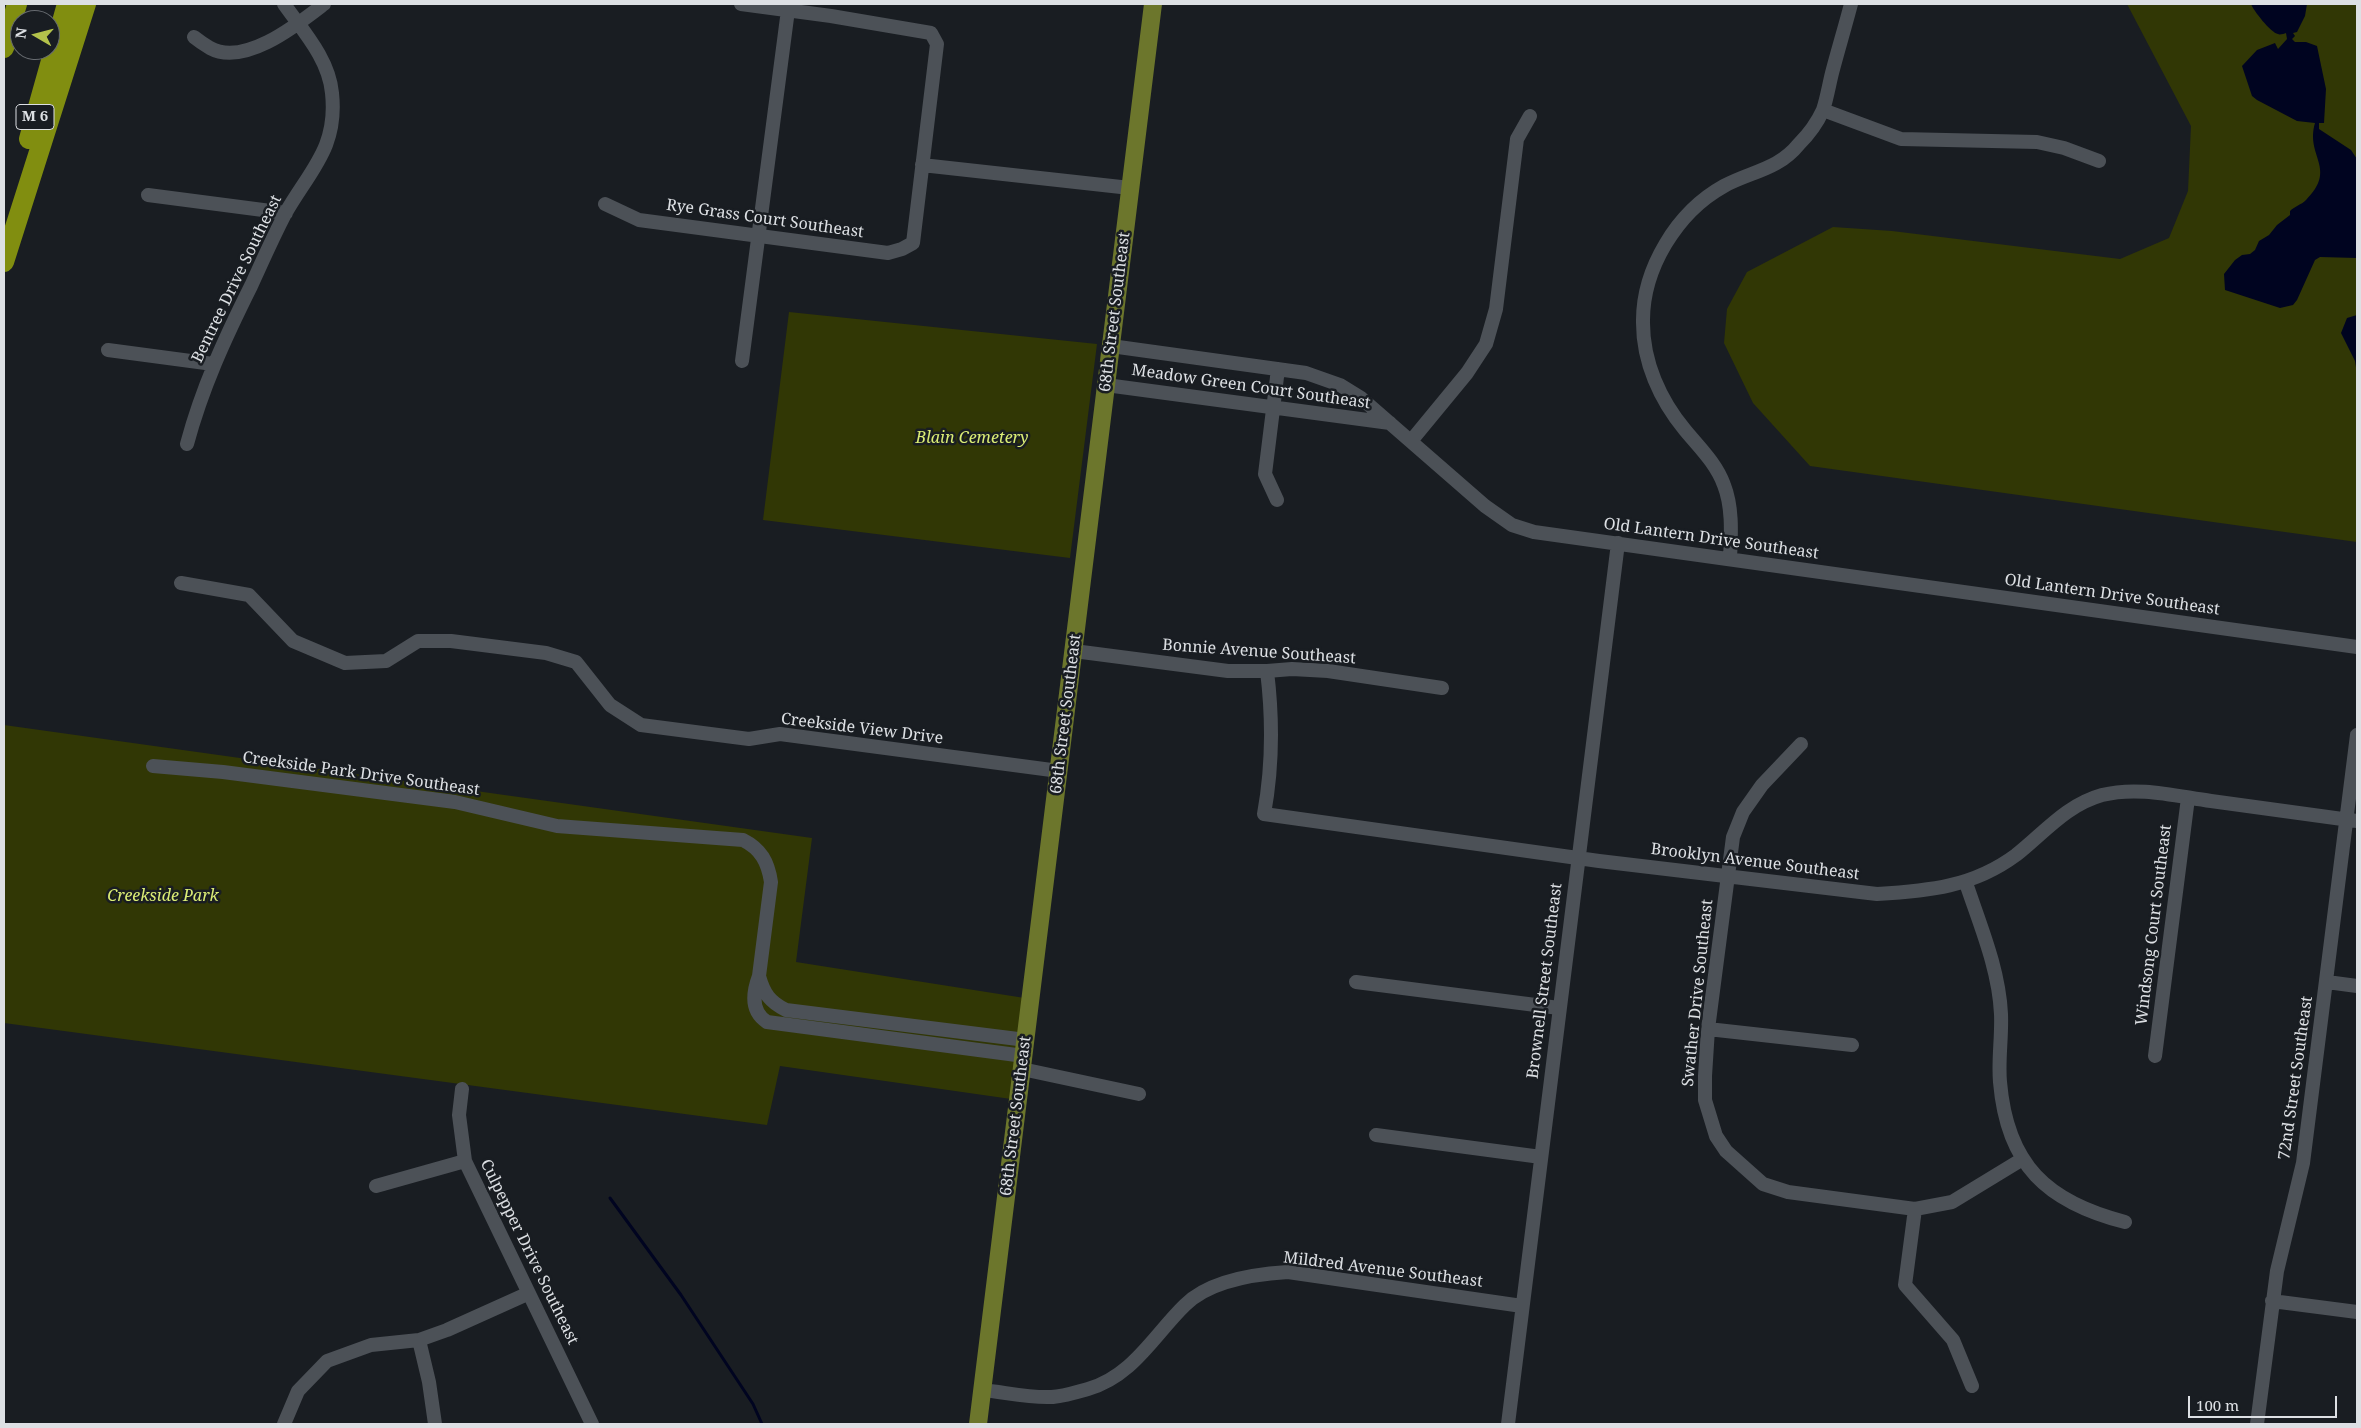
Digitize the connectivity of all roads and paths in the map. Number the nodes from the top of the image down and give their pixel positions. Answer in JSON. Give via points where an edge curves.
{"nodes":[{"id":1,"x":17,"y":4,"type":"edge"},
{"id":2,"x":67,"y":4,"type":"edge"},
{"id":3,"x":86,"y":4,"type":"edge"},
{"id":4,"x":284,"y":4,"type":"edge"},
{"id":5,"x":324,"y":4,"type":"edge"},
{"id":6,"x":741,"y":4,"type":"edge"},
{"id":7,"x":1153,"y":4,"type":"edge"},
{"id":8,"x":1851,"y":4,"type":"edge"},
{"id":9,"x":788,"y":10,"type":"junction"},
{"id":10,"x":298,"y":24,"type":"junction"},
{"id":11,"x":194,"y":37,"type":"dead end"},
{"id":12,"x":4,"y":48,"type":"edge"},
{"id":13,"x":1823,"y":110,"type":"junction"},
{"id":14,"x":1530,"y":116,"type":"dead end"},
{"id":15,"x":2099,"y":161,"type":"dead end"},
{"id":16,"x":922,"y":165,"type":"junction"},
{"id":17,"x":1130,"y":188,"type":"junction"},
{"id":18,"x":148,"y":195,"type":"dead end"},
{"id":19,"x":605,"y":204,"type":"dead end"},
{"id":20,"x":286,"y":214,"type":"junction"},
{"id":21,"x":4,"y":230,"type":"edge"},
{"id":22,"x":760,"y":236,"type":"junction"},
{"id":23,"x":4,"y":262,"type":"edge"},
{"id":24,"x":1111,"y":346,"type":"junction"},
{"id":25,"x":108,"y":350,"type":"dead end"},
{"id":26,"x":742,"y":361,"type":"dead end"},
{"id":27,"x":213,"y":364,"type":"junction"},
{"id":28,"x":1278,"y":369,"type":"junction"},
{"id":29,"x":1106,"y":385,"type":"junction"},
{"id":30,"x":1273,"y":407,"type":"junction"},
{"id":31,"x":1391,"y":423,"type":"junction"},
{"id":32,"x":1410,"y":441,"type":"junction"},
{"id":33,"x":187,"y":444,"type":"dead end"},
{"id":34,"x":1277,"y":500,"type":"dead end"},
{"id":35,"x":1618,"y":543,"type":"junction"},
{"id":36,"x":1730,"y":559,"type":"junction"},
{"id":37,"x":181,"y":583,"type":"dead end"},
{"id":38,"x":2357,"y":646,"type":"edge"},
{"id":39,"x":1074,"y":651,"type":"junction"},
{"id":40,"x":1267,"y":672,"type":"junction"},
{"id":41,"x":1442,"y":688,"type":"dead end"},
{"id":42,"x":2357,"y":735,"type":"edge"},
{"id":43,"x":1801,"y":744,"type":"dead end"},
{"id":44,"x":153,"y":766,"type":"dead end"},
{"id":45,"x":1059,"y":771,"type":"junction"},
{"id":46,"x":2188,"y":798,"type":"junction"},
{"id":47,"x":2352,"y":820,"type":"edge"},
{"id":48,"x":1579,"y":857,"type":"junction"},
{"id":49,"x":1728,"y":877,"type":"junction"},
{"id":50,"x":1966,"y":883,"type":"junction"},
{"id":51,"x":759,"y":976,"type":"junction"},
{"id":52,"x":1356,"y":982,"type":"dead end"},
{"id":53,"x":2327,"y":982,"type":"junction"},
{"id":54,"x":2357,"y":986,"type":"edge"},
{"id":55,"x":1559,"y":1008,"type":"junction"},
{"id":56,"x":1708,"y":1029,"type":"junction"},
{"id":57,"x":1852,"y":1044,"type":"dead end"},
{"id":58,"x":1024,"y":1055,"type":"junction"},
{"id":59,"x":2155,"y":1056,"type":"dead end"},
{"id":60,"x":462,"y":1089,"type":"dead end"},
{"id":61,"x":1139,"y":1094,"type":"dead end"},
{"id":62,"x":1376,"y":1135,"type":"dead end"},
{"id":63,"x":1541,"y":1157,"type":"junction"},
{"id":64,"x":2021,"y":1160,"type":"junction"},
{"id":65,"x":465,"y":1161,"type":"junction"},
{"id":66,"x":376,"y":1186,"type":"dead end"},
{"id":67,"x":1915,"y":1209,"type":"junction"},
{"id":68,"x":2125,"y":1222,"type":"dead end"},
{"id":69,"x":527,"y":1294,"type":"junction"},
{"id":70,"x":2272,"y":1301,"type":"junction"},
{"id":71,"x":1522,"y":1306,"type":"junction"},
{"id":72,"x":2357,"y":1312,"type":"edge"},
{"id":73,"x":419,"y":1340,"type":"junction"},
{"id":74,"x":1972,"y":1386,"type":"dead end"},
{"id":75,"x":982,"y":1390,"type":"junction"},
{"id":76,"x":284,"y":1424,"type":"edge"},
{"id":77,"x":435,"y":1424,"type":"edge"},
{"id":78,"x":592,"y":1424,"type":"edge"},
{"id":79,"x":978,"y":1424,"type":"edge"},
{"id":80,"x":1508,"y":1424,"type":"edge"},
{"id":81,"x":2258,"y":1424,"type":"edge"}],
"edges":[{"from":1,"to":12,"type":"highway"},
{"from":2,"to":21,"type":"highway","number":"M 6"},
{"from":3,"to":23,"type":"highway"},
{"from":4,"to":10,"type":"street","name":"Bentree Drive Southeast"},
{"from":5,"to":10,"type":"street"},
{"from":6,"to":9,"type":"street"},
{"from":7,"to":17,"type":"main road","name":"68th Street Southeast"},
{"from":8,"to":13,"type":"street"},
{"from":9,"to":16,"type":"street","via":[[931,33],[938,44]]},
{"from":9,"to":22,"type":"street"},
{"from":10,"to":11,"type":"street","via":[[274,40],[228,53],[211,49]]},
{"from":10,"to":20,"type":"street","name":"Bentree Drive Southeast","via":[[327,71],[332,92],[332,122],[324,152]]},
{"from":13,"to":15,"type":"street","via":[[1901,139],[2037,142]]},
{"from":13,"to":36,"type":"street","via":[[1799,145],[1780,162],[1725,186],[1684,218],[1655,264],[1646,293],[1643,323],[1648,357],[1658,390],[1668,409],[1702,448],[1724,484],[1732,521]]},
{"from":14,"to":32,"type":"street","via":[[1518,139],[1496,309],[1486,344],[1467,373]]},
{"from":16,"to":17,"type":"street"},
{"from":16,"to":22,"type":"street","name":"Rye Grass Court Southeast","via":[[913,243],[902,249],[888,253]]},
{"from":17,"to":24,"type":"main road","name":"68th Street Southeast"},
{"from":18,"to":20,"type":"street"},
{"from":19,"to":22,"type":"street","name":"Rye Grass Court Southeast","via":[[639,220]]},
{"from":20,"to":27,"type":"street","name":"Bentree Drive Southeast"},
{"from":22,"to":26,"type":"street"},
{"from":24,"to":28,"type":"street","name":"Old Lantern Drive Southeast"},
{"from":24,"to":29,"type":"main road","name":"68th Street Southeast"},
{"from":25,"to":27,"type":"street"},
{"from":27,"to":33,"type":"street","name":"Bentree Drive Southeast"},
{"from":28,"to":30,"type":"street"},
{"from":28,"to":31,"type":"street","name":"Old Lantern Drive Southeast","via":[[1306,373],[1340,385]]},
{"from":29,"to":30,"type":"street","name":"Meadow Green Court Southeast"},
{"from":29,"to":39,"type":"main road","name":"68th Street Southeast"},
{"from":30,"to":31,"type":"street","name":"Meadow Green Court Southeast"},
{"from":30,"to":34,"type":"street","via":[[1265,474]]},
{"from":31,"to":32,"type":"street","name":"Old Lantern Drive Southeast"},
{"from":32,"to":35,"type":"street","name":"Old Lantern Drive Southeast","via":[[1512,525],[1534,532]]},
{"from":35,"to":36,"type":"street","name":"Old Lantern Drive Southeast"},
{"from":35,"to":48,"type":"street","name":"Brownell Street Southeast"},
{"from":36,"to":38,"type":"street","name":"Old Lantern Drive Southeast"},
{"from":37,"to":45,"type":"street","name":"Creekside View Drive","via":[[249,594],[293,641],[345,663],[386,661],[418,641],[451,641],[546,653],[576,662],[610,705],[641,725],[749,740],[780,734]]},
{"from":39,"to":40,"type":"street","name":"Bonnie Avenue Southeast","via":[[1190,667]]},
{"from":39,"to":45,"type":"main road","name":"68th Street Southeast"},
{"from":40,"to":41,"type":"street","name":"Bonnie Avenue Southeast","via":[[1328,670]]},
{"from":40,"to":48,"type":"street","name":"Brooklyn Avenue Southeast","via":[[1273,734],[1264,814]]},
{"from":42,"to":47,"type":"street","name":"72nd Street Southeast"},
{"from":43,"to":49,"type":"street","name":"Swather Drive Southeast","via":[[1762,785],[1743,812],[1733,837]]},
{"from":44,"to":51,"type":"street","name":"Creekside Park Drive Southeast","via":[[455,802],[557,826],[742,840],[754,845],[769,869]]},
{"from":45,"to":58,"type":"main road","name":"68th Street Southeast"},
{"from":46,"to":47,"type":"street","name":"Brooklyn Avenue Southeast"},
{"from":46,"to":50,"type":"street","name":"Brooklyn Avenue Southeast","via":[[2125,791],[2078,804],[2016,855]]},
{"from":46,"to":59,"type":"street","name":"Windsong Court Southeast"},
{"from":47,"to":53,"type":"street","name":"72nd Street Southeast"},
{"from":48,"to":49,"type":"street","name":"Brooklyn Avenue Southeast"},
{"from":48,"to":55,"type":"street","name":"Brownell Street Southeast"},
{"from":49,"to":50,"type":"street","name":"Brooklyn Avenue Southeast","via":[[1876,894],[1922,892]]},
{"from":49,"to":56,"type":"street","name":"Swather Drive Southeast"},
{"from":50,"to":64,"type":"street","via":[[1995,971],[2001,1014],[2000,1081],[2004,1114]]},
{"from":51,"to":58,"type":"street","name":"Creekside Park Drive Southeast","via":[[763,992],[772,1003],[786,1010]]},
{"from":51,"to":58,"type":"street","name":"Creekside Park Drive Southeast","via":[[754,1001],[761,1019],[767,1022]]},
{"from":52,"to":55,"type":"street"},
{"from":53,"to":54,"type":"street"},
{"from":53,"to":70,"type":"street","name":"72nd Street Southeast","via":[[2303,1163]]},
{"from":55,"to":63,"type":"street","name":"Brownell Street Southeast"},
{"from":56,"to":57,"type":"street"},
{"from":56,"to":67,"type":"street","name":"Swather Drive Southeast","via":[[1705,1100],[1716,1136],[1726,1152],[1745,1170],[1762,1184],[1788,1192]]},
{"from":58,"to":61,"type":"street"},
{"from":58,"to":75,"type":"main road","name":"68th Street Southeast"},
{"from":60,"to":65,"type":"street","name":"Culpepper Drive Southeast","via":[[459,1115]]},
{"from":62,"to":63,"type":"street"},
{"from":63,"to":71,"type":"street","name":"Brownell Street Southeast"},
{"from":64,"to":67,"type":"street","name":"Swather Drive Southeast","via":[[1952,1202]]},
{"from":64,"to":68,"type":"street","via":[[2064,1199],[2093,1214]]},
{"from":65,"to":66,"type":"street"},
{"from":65,"to":69,"type":"street","name":"Culpepper Drive Southeast"},
{"from":67,"to":74,"type":"street","via":[[1906,1285],[1953,1340]]},
{"from":69,"to":73,"type":"street"},
{"from":69,"to":78,"type":"street","name":"Culpepper Drive Southeast"},
{"from":70,"to":72,"type":"street"},
{"from":70,"to":81,"type":"street","name":"72nd Street Southeast"},
{"from":71,"to":75,"type":"street","name":"Mildred Avenue Southeast","via":[[1288,1272],[1257,1274],[1224,1282],[1186,1303],[1130,1366],[1089,1389],[1052,1397]]},
{"from":71,"to":80,"type":"street","name":"Brownell Street Southeast"},
{"from":73,"to":76,"type":"street","via":[[371,1345],[327,1361],[298,1391]]},
{"from":73,"to":77,"type":"street"},
{"from":75,"to":79,"type":"main road","name":"68th Street Southeast"}]}
